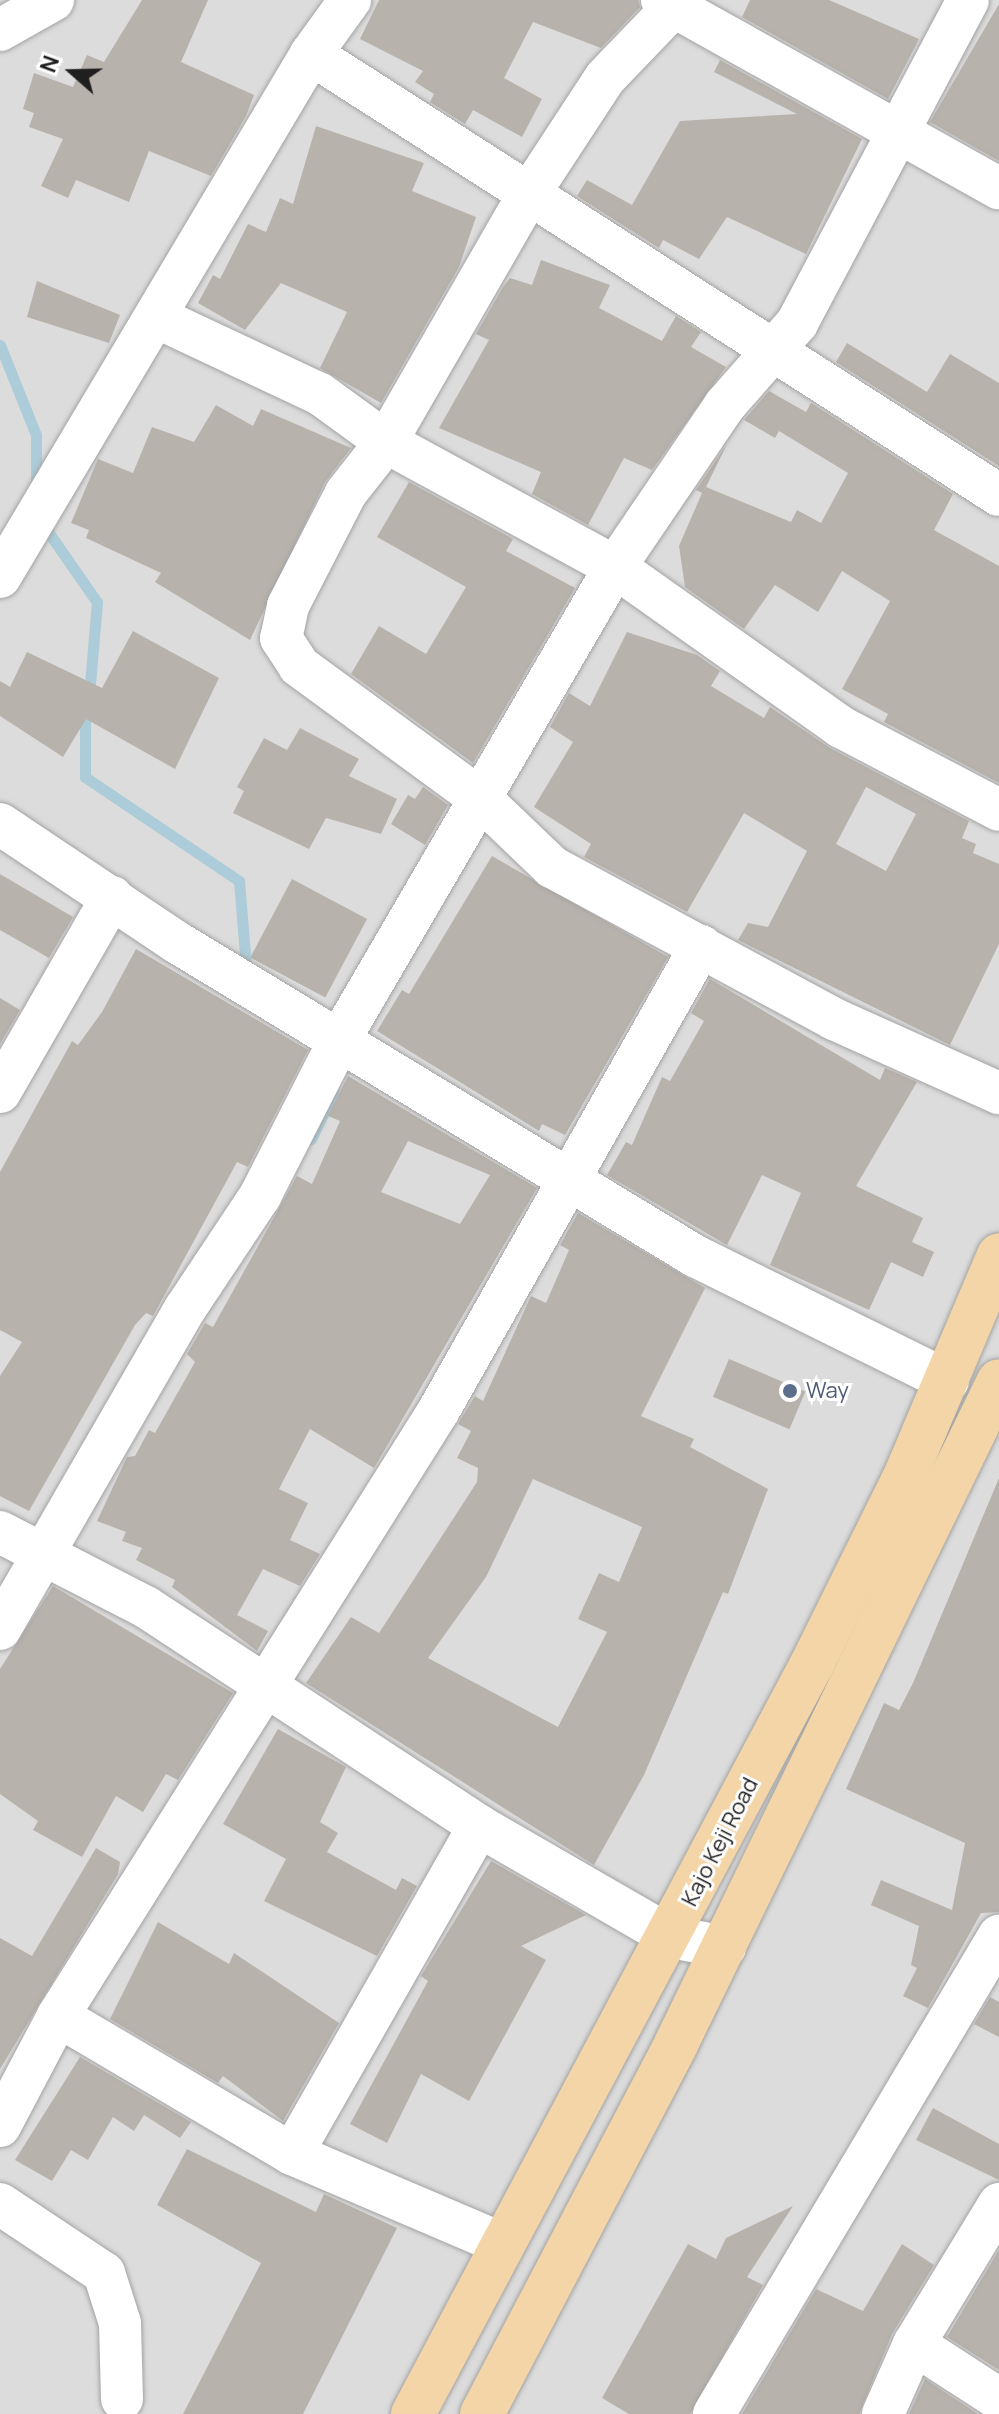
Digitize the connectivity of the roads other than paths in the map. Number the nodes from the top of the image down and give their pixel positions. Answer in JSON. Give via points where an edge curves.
{"nodes":[{"id":1,"x":53,"y":0,"type":"edge"},
{"id":2,"x":350,"y":0,"type":"edge"},
{"id":3,"x":968,"y":0,"type":"edge"},
{"id":4,"x":672,"y":3,"type":"edge"},
{"id":5,"x":0,"y":30,"type":"edge"},
{"id":6,"x":311,"y":54,"type":"junction"},
{"id":7,"x":896,"y":134,"type":"junction"},
{"id":8,"x":999,"y":188,"type":"edge"},
{"id":9,"x":527,"y":197,"type":"junction"},
{"id":10,"x":156,"y":317,"type":"junction"},
{"id":11,"x":770,"y":347,"type":"junction"},
{"id":12,"x":386,"y":442,"type":"junction"},
{"id":13,"x":999,"y":495,"type":"edge"},
{"id":14,"x":615,"y":567,"type":"junction"},
{"id":15,"x":0,"y":577,"type":"edge"},
{"id":16,"x":482,"y":800,"type":"junction"},
{"id":17,"x":999,"y":810,"type":"edge"},
{"id":18,"x":0,"y":824,"type":"edge"},
{"id":19,"x":112,"y":897,"type":"junction"},
{"id":20,"x":701,"y":946,"type":"junction"},
{"id":21,"x":341,"y":1037,"type":"junction"},
{"id":22,"x":0,"y":1092,"type":"edge"},
{"id":23,"x":999,"y":1093,"type":"edge"},
{"id":24,"x":571,"y":1180,"type":"junction"},
{"id":25,"x":999,"y":1255,"type":"edge"},
{"id":26,"x":948,"y":1381,"type":"junction"},
{"id":27,"x":999,"y":1381,"type":"edge"},
{"id":28,"x":0,"y":1532,"type":"edge"},
{"id":29,"x":44,"y":1558,"type":"junction"},
{"id":30,"x":0,"y":1629,"type":"edge"},
{"id":31,"x":268,"y":1689,"type":"junction"},
{"id":32,"x":479,"y":1826,"type":"junction"},
{"id":33,"x":999,"y":1936,"type":"edge"},
{"id":34,"x":671,"y":1937,"type":"junction"},
{"id":35,"x":725,"y":1947,"type":"junction"},
{"id":36,"x":58,"y":2016,"type":"junction"},
{"id":37,"x":0,"y":2126,"type":"edge"},
{"id":38,"x":292,"y":2154,"type":"junction"},
{"id":39,"x":0,"y":2204,"type":"edge"},
{"id":40,"x":999,"y":2204,"type":"edge"},
{"id":41,"x":503,"y":2244,"type":"junction"},
{"id":42,"x":914,"y":2344,"type":"junction"},
{"id":43,"x":122,"y":2399,"type":"dead end"},
{"id":44,"x":999,"y":2399,"type":"edge"},
{"id":45,"x":413,"y":2414,"type":"edge"},
{"id":46,"x":482,"y":2414,"type":"edge"},
{"id":47,"x":714,"y":2414,"type":"edge"},
{"id":48,"x":883,"y":2414,"type":"edge"}],
"edges":[{"from":1,"to":5,"type":"street"},
{"from":2,"to":6,"type":"street"},
{"from":3,"to":7,"type":"street"},
{"from":4,"to":7,"type":"street"},
{"from":4,"to":9,"type":"street","via":[[605,78]]},
{"from":6,"to":9,"type":"street"},
{"from":6,"to":10,"type":"street"},
{"from":7,"to":8,"type":"street"},
{"from":7,"to":11,"type":"street","via":[[797,323]]},
{"from":9,"to":11,"type":"street"},
{"from":9,"to":12,"type":"street"},
{"from":10,"to":12,"type":"street","via":[[320,394]]},
{"from":10,"to":15,"type":"street"},
{"from":11,"to":13,"type":"street"},
{"from":11,"to":14,"type":"street"},
{"from":12,"to":14,"type":"street"},
{"from":12,"to":16,"type":"street","via":[[346,493],[288,606],[281,638],[299,666]]},
{"from":14,"to":16,"type":"street"},
{"from":14,"to":17,"type":"street","via":[[841,727]]},
{"from":16,"to":20,"type":"street","via":[[552,867]]},
{"from":16,"to":21,"type":"street"},
{"from":18,"to":19,"type":"street"},
{"from":19,"to":21,"type":"street"},
{"from":19,"to":22,"type":"street"},
{"from":20,"to":23,"type":"street","via":[[834,1019]]},
{"from":20,"to":24,"type":"street"},
{"from":21,"to":24,"type":"street"},
{"from":21,"to":29,"type":"street","via":[[260,1196],[185,1309]]},
{"from":24,"to":26,"type":"street","via":[[695,1256]]},
{"from":24,"to":31,"type":"street"},
{"from":25,"to":26,"type":"main road","name":"Kajo Keji Road"},
{"from":26,"to":34,"type":"main road","name":"Kajo Keji Road"},
{"from":27,"to":35,"type":"main road"},
{"from":28,"to":29,"type":"street"},
{"from":29,"to":30,"type":"street"},
{"from":29,"to":31,"type":"street","via":[[146,1607]]},
{"from":31,"to":32,"type":"street"},
{"from":31,"to":36,"type":"street"},
{"from":32,"to":34,"type":"street"},
{"from":32,"to":38,"type":"street"},
{"from":33,"to":47,"type":"street"},
{"from":34,"to":35,"type":"street"},
{"from":34,"to":41,"type":"main road","name":"Kajo Keji Road"},
{"from":35,"to":46,"type":"main road"},
{"from":36,"to":37,"type":"street"},
{"from":36,"to":38,"type":"street"},
{"from":38,"to":41,"type":"street"},
{"from":39,"to":43,"type":"street","via":[[104,2273],[120,2323]]},
{"from":40,"to":42,"type":"street"},
{"from":41,"to":45,"type":"main road","name":"Kajo Keji Road"},
{"from":42,"to":44,"type":"street"},
{"from":42,"to":48,"type":"street"}]}
